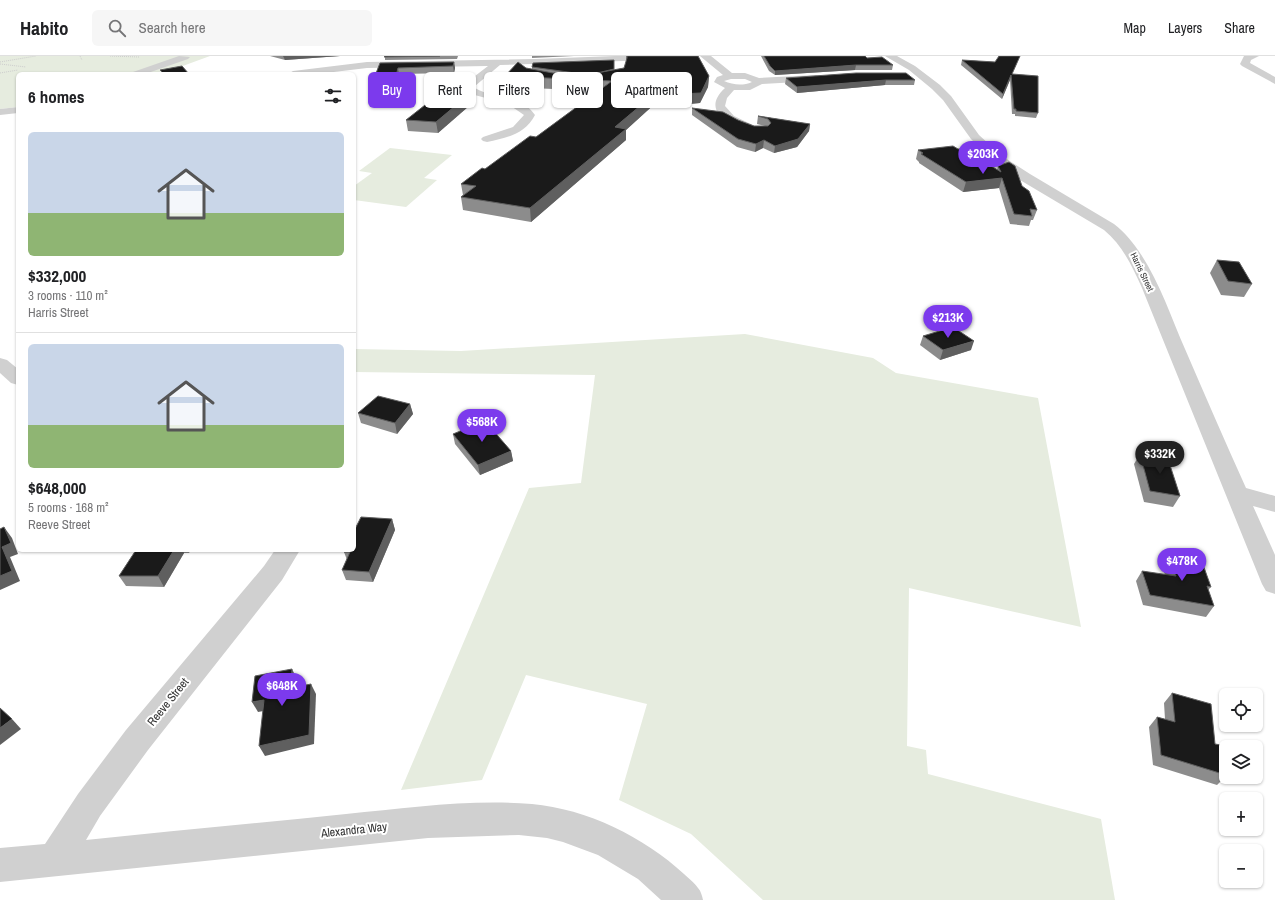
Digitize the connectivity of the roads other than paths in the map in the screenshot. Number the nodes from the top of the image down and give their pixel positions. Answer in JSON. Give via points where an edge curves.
{"nodes":[{"id":1,"x":684,"y":56,"type":"edge"},
{"id":2,"x":705,"y":56,"type":"edge"},
{"id":3,"x":890,"y":56,"type":"edge"},
{"id":4,"x":1254,"y":56,"type":"edge"},
{"id":5,"x":185,"y":57,"type":"dead end"},
{"id":6,"x":498,"y":62,"type":"junction"},
{"id":7,"x":528,"y":62,"type":"junction"},
{"id":8,"x":142,"y":72,"type":"edge"},
{"id":9,"x":309,"y":72,"type":"edge"},
{"id":10,"x":525,"y":72,"type":"edge"},
{"id":11,"x":826,"y":76,"type":"edge"},
{"id":12,"x":731,"y":81,"type":"junction"},
{"id":13,"x":1275,"y":86,"type":"edge"},
{"id":14,"x":16,"y":110,"type":"edge"},
{"id":15,"x":0,"y":112,"type":"edge"},
{"id":16,"x":757,"y":129,"type":"edge"},
{"id":17,"x":487,"y":138,"type":"dead end"},
{"id":18,"x":0,"y":364,"type":"edge"},
{"id":19,"x":16,"y":376,"type":"edge"},
{"id":20,"x":1236,"y":493,"type":"junction"},
{"id":21,"x":1275,"y":504,"type":"edge"},
{"id":22,"x":287,"y":552,"type":"edge"},
{"id":23,"x":1275,"y":584,"type":"edge"},
{"id":24,"x":55,"y":860,"type":"junction"},
{"id":25,"x":0,"y":865,"type":"edge"},
{"id":26,"x":686,"y":900,"type":"edge"}],
"edges":[{"from":1,"to":7,"type":"street","via":[[620,64]]},
{"from":2,"to":12,"type":"street"},
{"from":3,"to":20,"type":"street","name":"Harris Street","via":[[944,95],[975,137],[992,154],[1025,177],[1109,227],[1128,244],[1153,295]]},
{"from":4,"to":13,"type":"street","via":[[1247,58],[1245,64]]},
{"from":5,"to":8,"type":"street"},
{"from":6,"to":7,"type":"street"},
{"from":6,"to":9,"type":"street","via":[[367,65]]},
{"from":6,"to":17,"type":"street","via":[[477,78],[470,85],[470,89],[525,108],[530,115],[526,124],[519,128]]},
{"from":7,"to":10,"type":"street"},
{"from":11,"to":12,"type":"street","via":[[757,81],[748,77]]},
{"from":12,"to":16,"type":"street","via":[[721,99],[721,109],[738,122]]},
{"from":14,"to":15,"type":"street"},
{"from":18,"to":19,"type":"street"},
{"from":20,"to":21,"type":"street"},
{"from":20,"to":23,"type":"street","name":"Harris Street"},
{"from":22,"to":24,"type":"street","name":"Reeve Street","via":[[273,573],[137,740],[89,805]]},
{"from":24,"to":25,"type":"street","name":"Alexandra Way"},
{"from":24,"to":26,"type":"street","name":"Alexandra Way","via":[[428,822],[533,820],[574,829],[615,845],[650,867]]}]}
